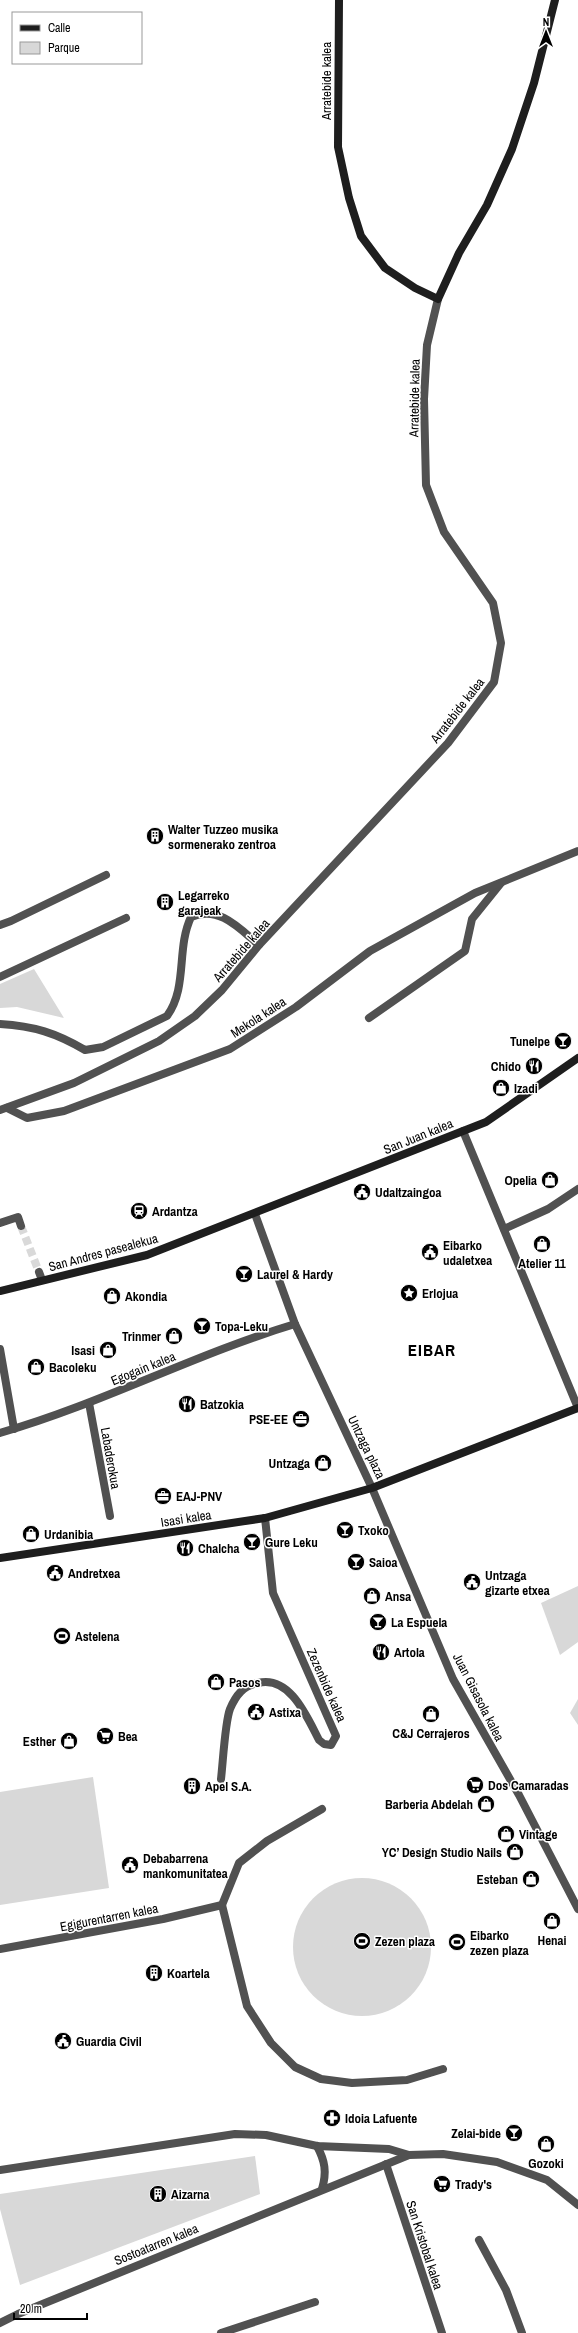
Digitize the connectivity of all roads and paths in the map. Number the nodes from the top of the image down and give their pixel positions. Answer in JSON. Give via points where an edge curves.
{"nodes":[{"id":1,"x":339,"y":0,"type":"edge"},
{"id":2,"x":555,"y":0,"type":"edge"},
{"id":3,"x":438,"y":299,"type":"junction"},
{"id":4,"x":578,"y":851,"type":"edge"},
{"id":5,"x":106,"y":875,"type":"dead end"},
{"id":6,"x":501,"y":883,"type":"junction"},
{"id":7,"x":126,"y":918,"type":"dead end"},
{"id":8,"x":0,"y":925,"type":"edge"},
{"id":9,"x":259,"y":945,"type":"junction"},
{"id":10,"x":0,"y":977,"type":"edge"},
{"id":11,"x":369,"y":1018,"type":"dead end"},
{"id":12,"x":0,"y":1024,"type":"edge"},
{"id":13,"x":578,"y":1058,"type":"edge"},
{"id":14,"x":4,"y":1109,"type":"edge"},
{"id":15,"x":463,"y":1131,"type":"junction"},
{"id":16,"x":578,"y":1189,"type":"edge"},
{"id":17,"x":256,"y":1214,"type":"junction"},
{"id":18,"x":0,"y":1223,"type":"edge"},
{"id":19,"x":21,"y":1226,"type":"dead end"},
{"id":20,"x":504,"y":1228,"type":"junction"},
{"id":21,"x":38,"y":1272,"type":"tunnel mouth"},
{"id":22,"x":42,"y":1280,"type":"junction"},
{"id":23,"x":0,"y":1291,"type":"edge"},
{"id":24,"x":296,"y":1324,"type":"junction"},
{"id":25,"x":0,"y":1349,"type":"edge"},
{"id":26,"x":89,"y":1403,"type":"junction"},
{"id":27,"x":578,"y":1408,"type":"edge"},
{"id":28,"x":14,"y":1429,"type":"junction"},
{"id":29,"x":0,"y":1433,"type":"edge"},
{"id":30,"x":372,"y":1488,"type":"junction"},
{"id":31,"x":110,"y":1516,"type":"dead end"},
{"id":32,"x":265,"y":1518,"type":"junction"},
{"id":33,"x":0,"y":1558,"type":"edge"},
{"id":34,"x":221,"y":1779,"type":"dead end"},
{"id":35,"x":322,"y":1809,"type":"dead end"},
{"id":36,"x":222,"y":1906,"type":"junction"},
{"id":37,"x":578,"y":1909,"type":"edge"},
{"id":38,"x":0,"y":1949,"type":"edge"},
{"id":39,"x":443,"y":2069,"type":"dead end"},
{"id":40,"x":317,"y":2146,"type":"junction"},
{"id":41,"x":409,"y":2155,"type":"junction"},
{"id":42,"x":386,"y":2164,"type":"junction"},
{"id":43,"x":0,"y":2170,"type":"edge"},
{"id":44,"x":322,"y":2189,"type":"junction"},
{"id":45,"x":578,"y":2204,"type":"edge"},
{"id":46,"x":479,"y":2240,"type":"dead end"},
{"id":47,"x":316,"y":2302,"type":"dead end"},
{"id":48,"x":0,"y":2323,"type":"edge"},
{"id":49,"x":221,"y":2333,"type":"edge"},
{"id":50,"x":442,"y":2333,"type":"edge"},
{"id":51,"x":522,"y":2333,"type":"edge"}],
"edges":[{"from":1,"to":3,"type":"street","name":"Arratebide kalea","via":[[338,147],[361,236],[385,268],[415,288]]},
{"from":2,"to":3,"type":"street","via":[[534,83],[512,149],[487,205],[459,254]]},
{"from":3,"to":9,"type":"street","name":"Arratebide kalea","via":[[427,345],[424,391],[426,485],[444,532],[493,603],[501,642],[494,682],[448,743]]},
{"from":4,"to":6,"type":"street","name":"Mekola kalea"},
{"from":5,"to":8,"type":"street"},
{"from":6,"to":11,"type":"street","name":"Mekola kalea","via":[[472,919],[465,951]]},
{"from":6,"to":14,"type":"street","name":"Mekola kalea","via":[[474,893],[370,951],[296,1007],[230,1050],[64,1112],[27,1118]]},
{"from":7,"to":10,"type":"street"},
{"from":9,"to":12,"type":"street","via":[[226,918],[211,912],[191,917],[183,942],[180,986],[173,1008],[167,1016],[103,1047],[85,1050],[56,1034],[24,1025]]},
{"from":9,"to":14,"type":"street","name":"Arratebide kalea","via":[[222,990],[195,1016],[159,1040],[74,1083]]},
{"from":13,"to":15,"type":"street","name":"San Juan kalea","via":[[486,1122]]},
{"from":15,"to":17,"type":"street","name":"San Juan kalea"},
{"from":15,"to":20,"type":"street","name":"Untzaga plaza"},
{"from":16,"to":20,"type":"street","via":[[548,1209]]},
{"from":17,"to":22,"type":"street","name":"San Andres pasealekua","via":[[148,1255]]},
{"from":17,"to":24,"type":"street","name":"Untzaga plaza"},
{"from":18,"to":19,"type":"street","via":[[18,1217]]},
{"from":20,"to":27,"type":"street","name":"Untzaga plaza"},
{"from":21,"to":22,"type":"street"},
{"from":22,"to":23,"type":"street","name":"San Andres pasealekua"},
{"from":24,"to":26,"type":"street","name":"Egogain kalea","via":[[202,1357]]},
{"from":24,"to":30,"type":"street","name":"Untzaga plaza"},
{"from":25,"to":28,"type":"street"},
{"from":26,"to":28,"type":"street","name":"Egogain kalea"},
{"from":26,"to":31,"type":"street","name":"Labaderokua"},
{"from":27,"to":30,"type":"street","name":"Untzaga plaza"},
{"from":28,"to":29,"type":"street","name":"Egogain kalea"},
{"from":30,"to":32,"type":"street","name":"Isasi kalea"},
{"from":30,"to":37,"type":"street","name":"Juan Gisasola kalea","via":[[453,1679],[519,1794]]},
{"from":32,"to":33,"type":"street","name":"Isasi kalea"},
{"from":32,"to":34,"type":"street","name":"Zezenbide kalea","via":[[273,1593],[336,1736],[331,1745],[319,1740],[296,1700],[281,1684],[266,1681],[252,1684],[240,1690],[230,1710]]},
{"from":35,"to":36,"type":"street","via":[[266,1841],[239,1863]]},
{"from":36,"to":38,"type":"street","name":"Egigurentarren kalea"},
{"from":36,"to":39,"type":"street","via":[[247,2006],[271,2043],[295,2067],[321,2079],[352,2083],[407,2080]]},
{"from":40,"to":41,"type":"street","name":"Sostoatarren kalea","via":[[389,2148]]},
{"from":40,"to":43,"type":"street","name":"Sostoatarren kalea","via":[[266,2135],[236,2134]]},
{"from":40,"to":44,"type":"street","via":[[325,2164]]},
{"from":41,"to":42,"type":"street","name":"Sostoatarren kalea"},
{"from":41,"to":45,"type":"street","name":"Sostoatarren kalea","via":[[444,2154],[497,2162],[547,2180]]},
{"from":42,"to":44,"type":"street","name":"Sostoatarren kalea"},
{"from":42,"to":50,"type":"street","name":"San Kristobal kalea"},
{"from":44,"to":48,"type":"street","name":"Sostoatarren kalea"},
{"from":46,"to":51,"type":"street","via":[[506,2290]]},
{"from":47,"to":49,"type":"street"}]}
